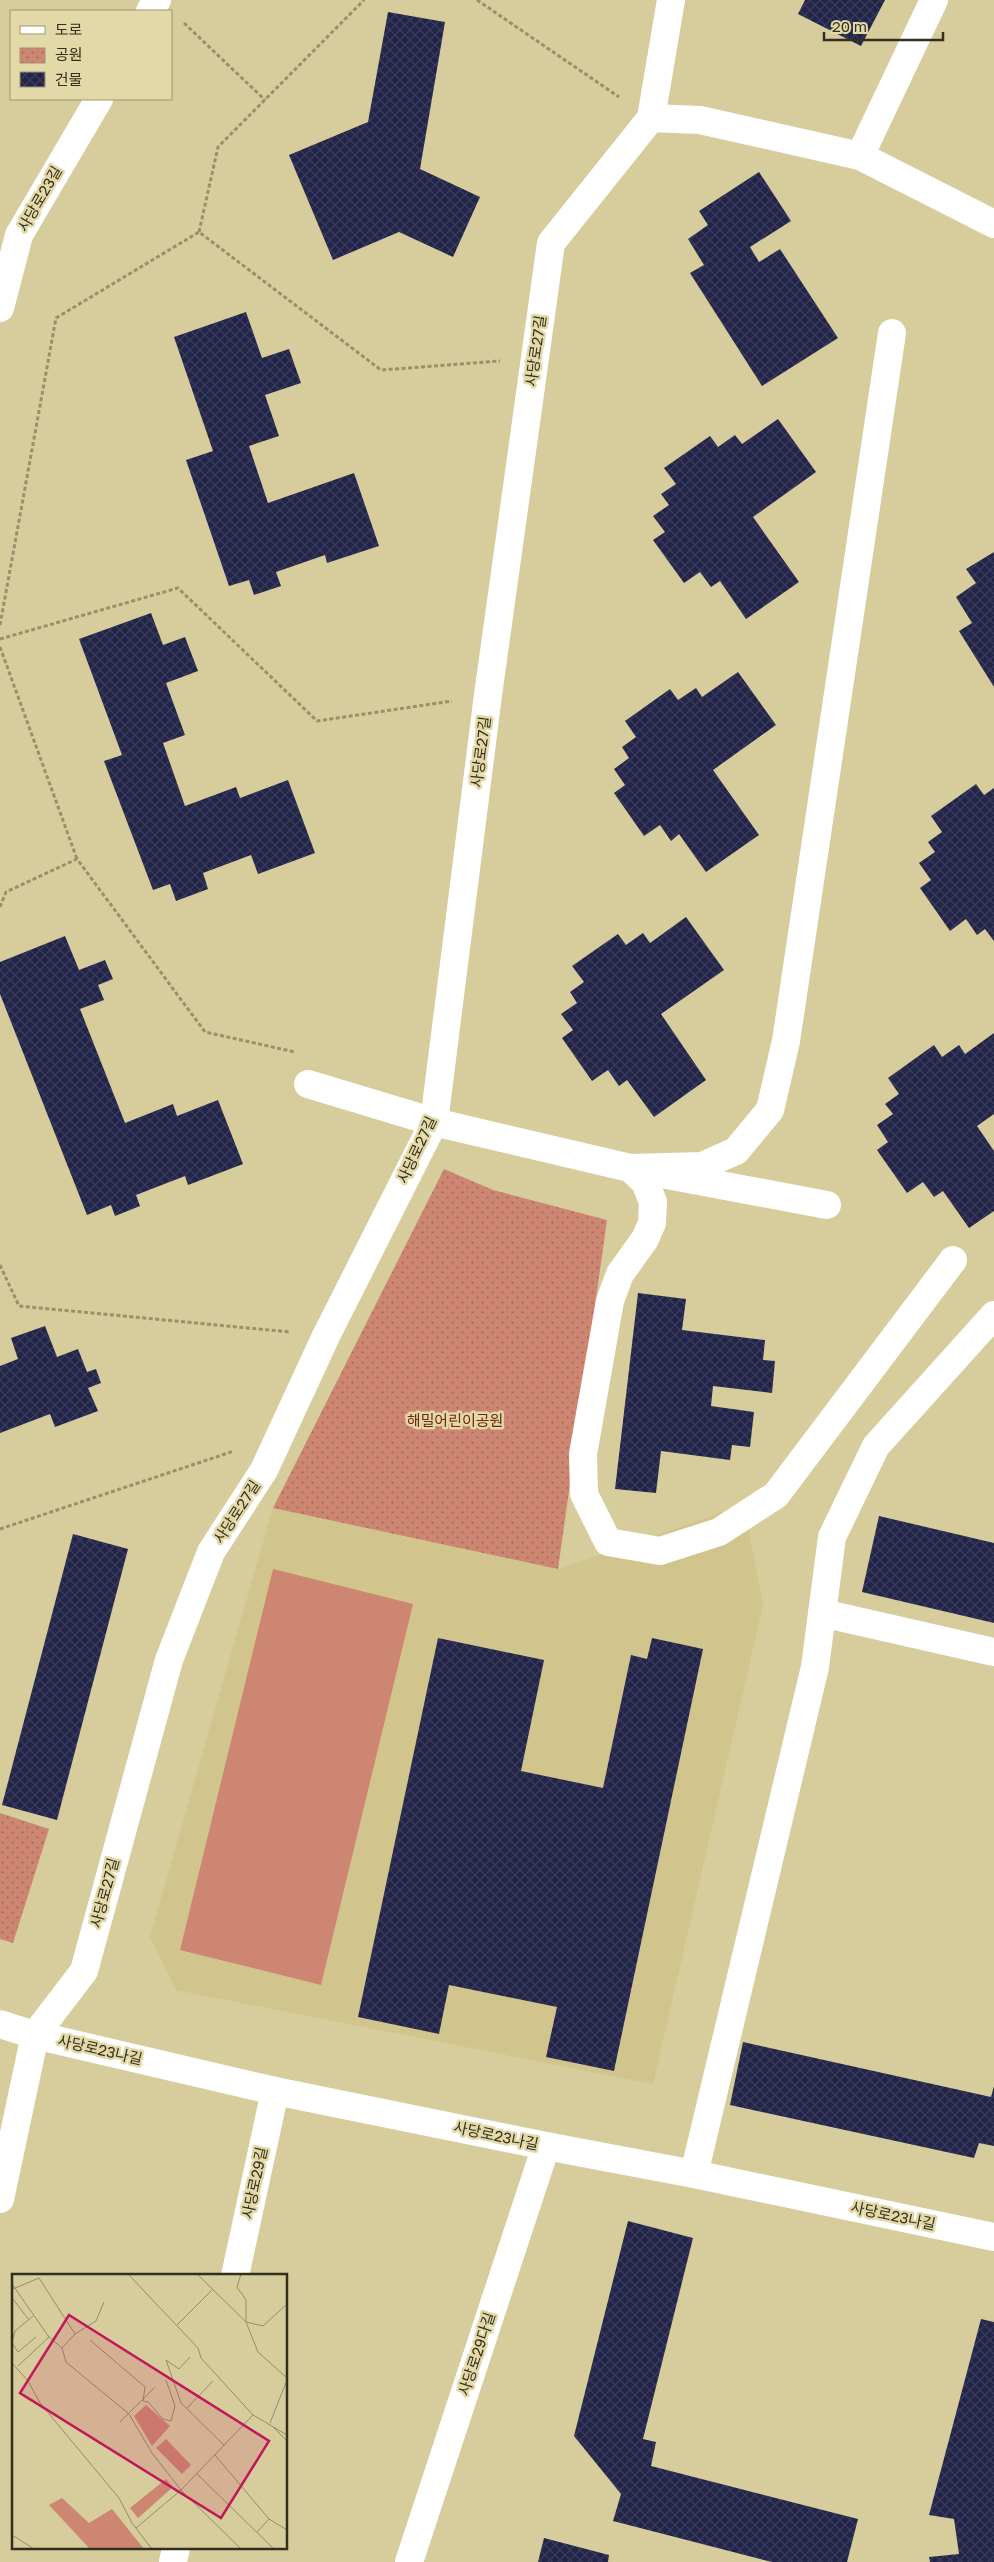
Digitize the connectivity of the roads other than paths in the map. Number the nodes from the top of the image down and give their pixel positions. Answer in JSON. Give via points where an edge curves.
{"nodes":[{"id":1,"x":670,"y":0,"type":"edge"},
{"id":2,"x":934,"y":0,"type":"edge"},
{"id":3,"x":98,"y":100,"type":"edge"},
{"id":4,"x":651,"y":118,"type":"junction"},
{"id":5,"x":860,"y":156,"type":"junction"},
{"id":6,"x":994,"y":224,"type":"edge"},
{"id":7,"x":0,"y":308,"type":"edge"},
{"id":8,"x":892,"y":333,"type":"dead end"},
{"id":9,"x":308,"y":1084,"type":"dead end"},
{"id":10,"x":434,"y":1122,"type":"junction"},
{"id":11,"x":630,"y":1168,"type":"junction"},
{"id":12,"x":826,"y":1204,"type":"dead end"},
{"id":13,"x":953,"y":1260,"type":"dead end"},
{"id":14,"x":994,"y":1315,"type":"edge"},
{"id":15,"x":822,"y":1613,"type":"junction"},
{"id":16,"x":994,"y":1652,"type":"edge"},
{"id":17,"x":0,"y":2024,"type":"edge"},
{"id":18,"x":35,"y":2035,"type":"junction"},
{"id":19,"x":275,"y":2090,"type":"junction"},
{"id":20,"x":546,"y":2146,"type":"junction"},
{"id":21,"x":694,"y":2174,"type":"junction"},
{"id":22,"x":0,"y":2199,"type":"edge"},
{"id":23,"x":994,"y":2238,"type":"edge"},
{"id":24,"x":235,"y":2274,"type":"edge"},
{"id":25,"x":409,"y":2562,"type":"edge"}],
"edges":[{"from":1,"to":4,"type":"street","name":"사당로27길"},
{"from":2,"to":5,"type":"street"},
{"from":3,"to":7,"type":"street","name":"사당로23길","via":[[18,235]]},
{"from":4,"to":5,"type":"street","via":[[700,120]]},
{"from":4,"to":10,"type":"street","name":"사당로27길","via":[[551,243],[488,695]]},
{"from":5,"to":6,"type":"street"},
{"from":8,"to":11,"type":"street","via":[[786,1041],[770,1110],[736,1151],[702,1166]]},
{"from":9,"to":10,"type":"street"},
{"from":10,"to":11,"type":"street"},
{"from":10,"to":18,"type":"street","name":"사당로27길","via":[[326,1336],[264,1470],[211,1552],[169,1660],[84,1972]]},
{"from":11,"to":12,"type":"street"},
{"from":11,"to":13,"type":"street","via":[[645,1182],[653,1202],[652,1223],[645,1239],[620,1274],[610,1300],[583,1454],[584,1494],[608,1542],[660,1551],[719,1532],[776,1495]]},
{"from":14,"to":15,"type":"street","via":[[876,1446],[832,1536]]},
{"from":15,"to":16,"type":"street"},
{"from":15,"to":21,"type":"street","via":[[815,1667]]},
{"from":17,"to":18,"type":"street","name":"사당로23나길"},
{"from":18,"to":19,"type":"street","name":"사당로23나길"},
{"from":18,"to":22,"type":"street","name":"사당로27길"},
{"from":19,"to":20,"type":"street","name":"사당로23나길"},
{"from":19,"to":24,"type":"street","name":"사당로29길"},
{"from":20,"to":21,"type":"street","name":"사당로23나길"},
{"from":20,"to":25,"type":"street","name":"사당로29다길"},
{"from":21,"to":23,"type":"street","name":"사당로23나길"}]}
